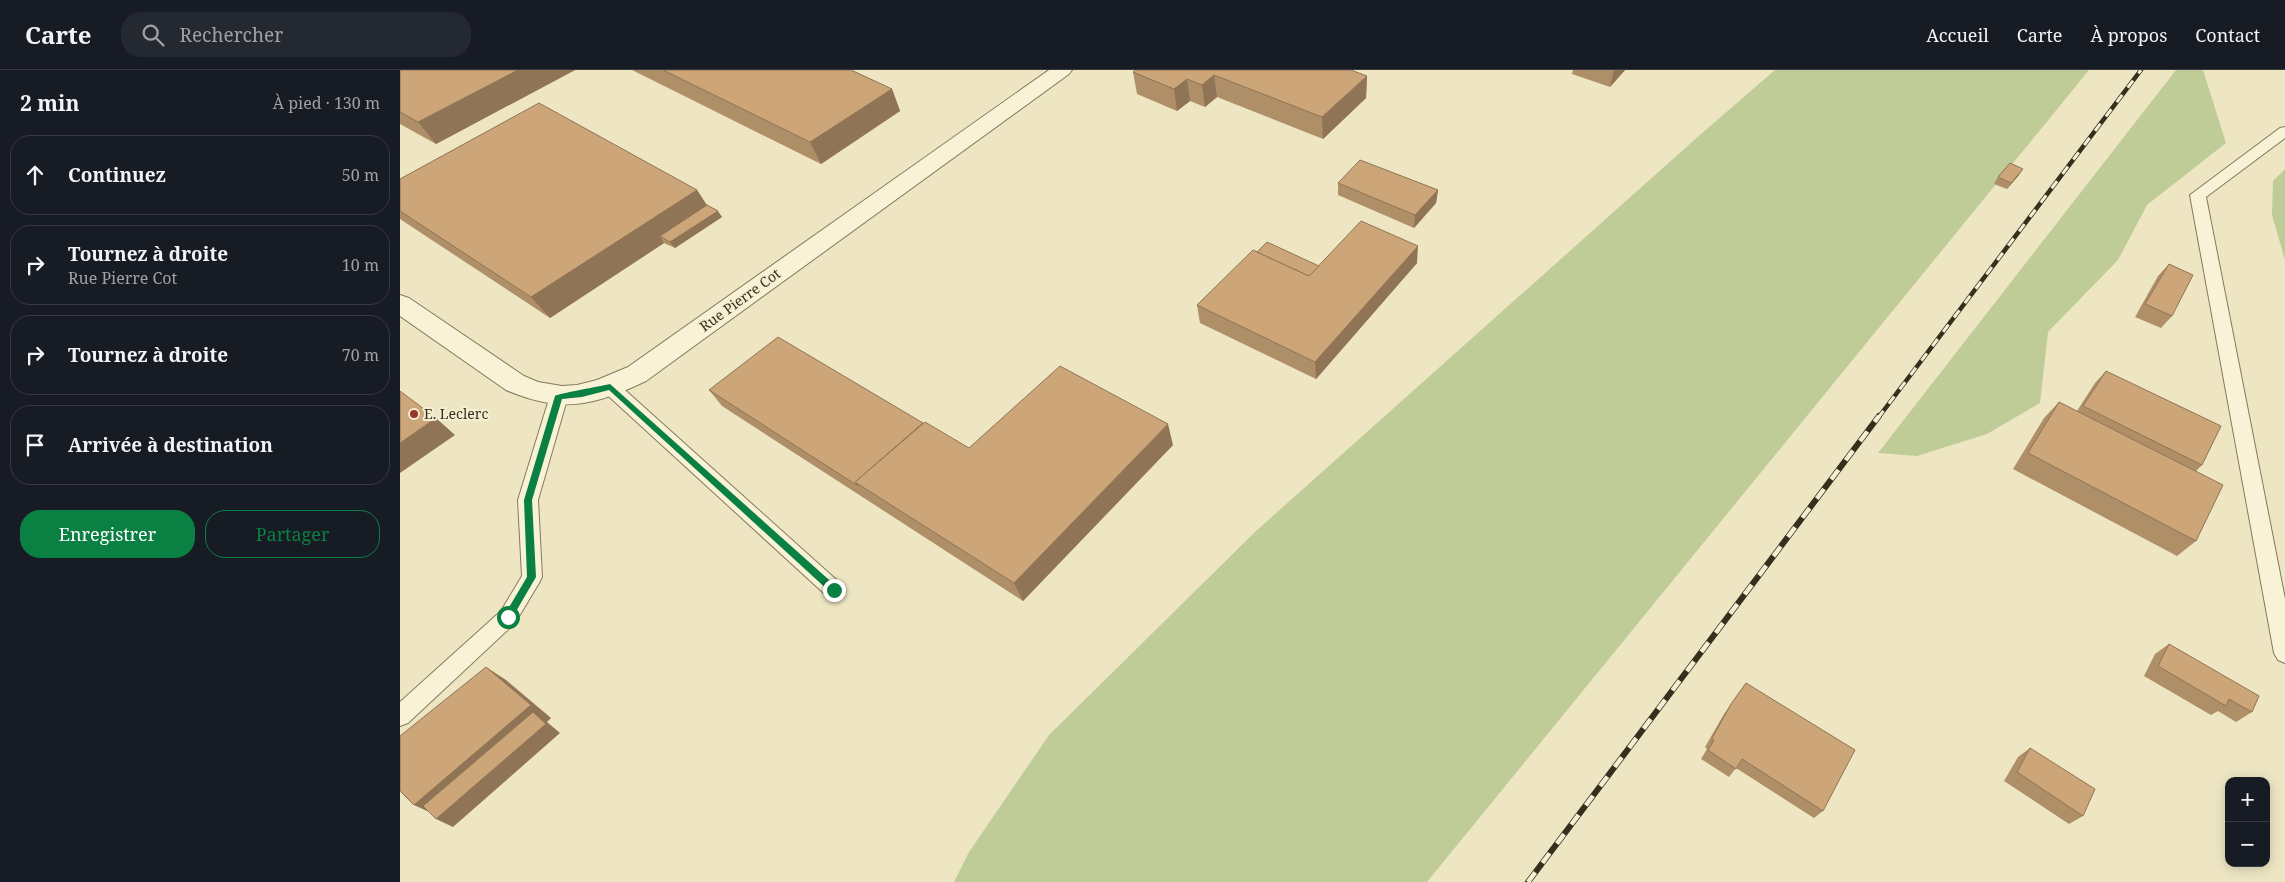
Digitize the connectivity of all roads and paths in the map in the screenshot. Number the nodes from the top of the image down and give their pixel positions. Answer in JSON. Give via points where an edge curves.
{"nodes":[{"id":1,"x":1062,"y":70,"type":"edge"},
{"id":2,"x":2285,"y":131,"type":"edge"},
{"id":3,"x":400,"y":304,"type":"edge"},
{"id":4,"x":610,"y":387,"type":"junction"},
{"id":5,"x":559,"y":396,"type":"junction"},
{"id":6,"x":834,"y":590,"type":"dead end"},
{"id":7,"x":2285,"y":653,"type":"edge"},
{"id":8,"x":400,"y":716,"type":"edge"}],
"edges":[{"from":1,"to":4,"type":"street","name":"Rue Pierre Cot","via":[[637,374]]},
{"from":2,"to":7,"type":"lane","via":[[2198,195]]},
{"from":3,"to":5,"type":"street","name":"Rue Pierre Cot","via":[[515,383],[534,393]]},
{"from":4,"to":5,"type":"street","name":"Rue Pierre Cot"},
{"from":4,"to":6,"type":"lane"},
{"from":5,"to":8,"type":"lane","via":[[528,500],[532,577],[508,617]]}]}
